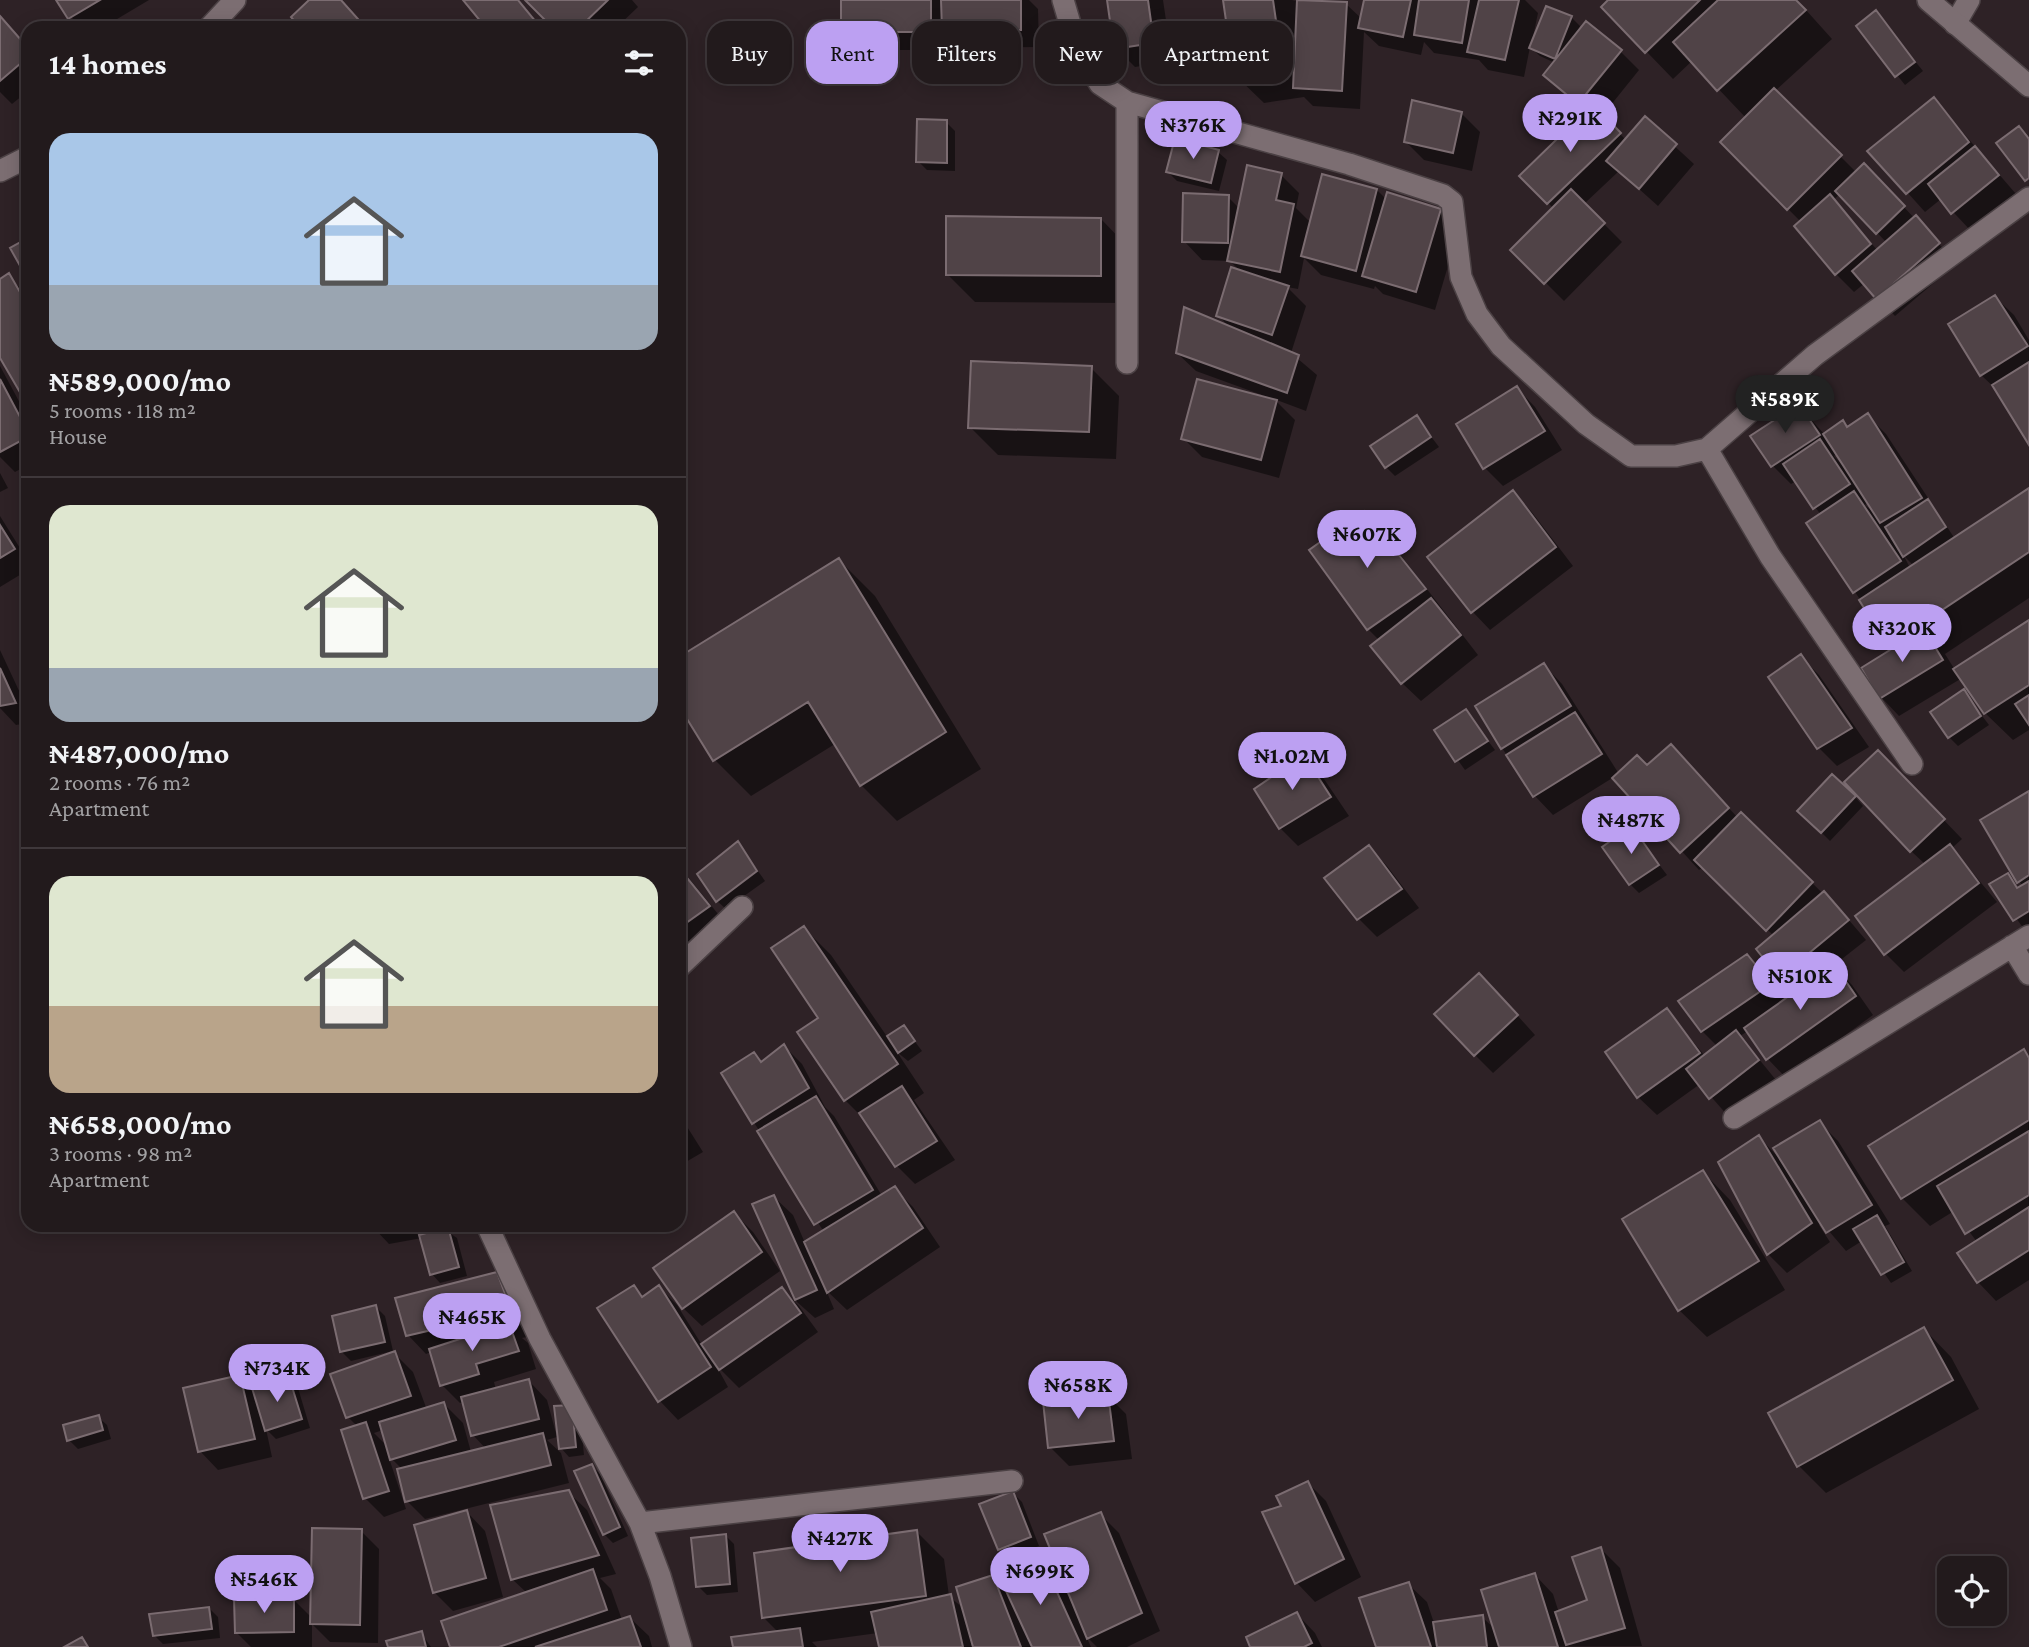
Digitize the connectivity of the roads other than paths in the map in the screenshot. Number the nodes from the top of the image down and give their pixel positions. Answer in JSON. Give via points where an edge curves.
{"nodes":[{"id":1,"x":235,"y":0,"type":"edge"},
{"id":2,"x":1063,"y":0,"type":"edge"},
{"id":3,"x":1928,"y":0,"type":"edge"},
{"id":4,"x":1969,"y":0,"type":"edge"},
{"id":5,"x":216,"y":21,"type":"edge"},
{"id":6,"x":1955,"y":24,"type":"junction"},
{"id":7,"x":2029,"y":86,"type":"edge"},
{"id":8,"x":1127,"y":102,"type":"junction"},
{"id":9,"x":21,"y":160,"type":"edge"},
{"id":10,"x":0,"y":171,"type":"edge"},
{"id":11,"x":2029,"y":198,"type":"edge"},
{"id":12,"x":1127,"y":363,"type":"dead end"},
{"id":13,"x":1707,"y":449,"type":"junction"},
{"id":14,"x":1912,"y":764,"type":"dead end"},
{"id":15,"x":743,"y":906,"type":"dead end"},
{"id":16,"x":2021,"y":941,"type":"edge"},
{"id":17,"x":686,"y":960,"type":"edge"},
{"id":18,"x":2029,"y":974,"type":"edge"},
{"id":19,"x":1734,"y":1118,"type":"dead end"},
{"id":20,"x":490,"y":1232,"type":"edge"},
{"id":21,"x":1012,"y":1481,"type":"dead end"},
{"id":22,"x":640,"y":1523,"type":"junction"},
{"id":23,"x":681,"y":1647,"type":"edge"}],
"edges":[{"from":1,"to":5,"type":"street"},
{"from":2,"to":8,"type":"street","via":[[1076,44],[1100,85]]},
{"from":3,"to":6,"type":"street"},
{"from":4,"to":6,"type":"street"},
{"from":6,"to":7,"type":"street"},
{"from":8,"to":12,"type":"street"},
{"from":8,"to":13,"type":"street","via":[[1443,195],[1452,202],[1461,277],[1477,314],[1501,346],[1586,424],[1631,456],[1676,456]]},
{"from":9,"to":10,"type":"street"},
{"from":11,"to":13,"type":"street","via":[[1815,355]]},
{"from":13,"to":14,"type":"street","via":[[1770,556]]},
{"from":15,"to":17,"type":"street"},
{"from":16,"to":18,"type":"street"},
{"from":16,"to":19,"type":"street"},
{"from":20,"to":22,"type":"street","via":[[540,1339]]},
{"from":21,"to":22,"type":"street"},
{"from":22,"to":23,"type":"street"}]}
